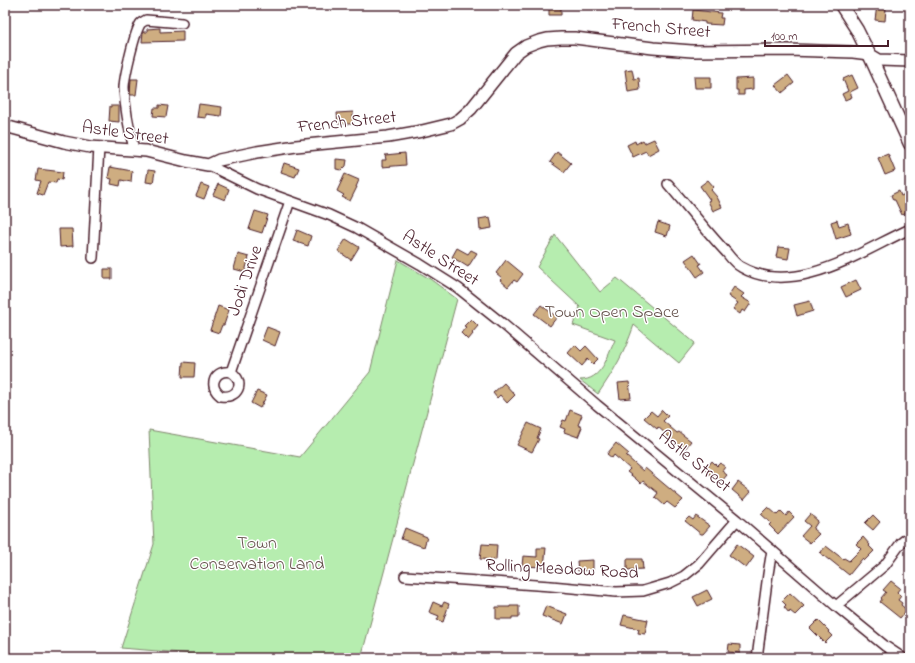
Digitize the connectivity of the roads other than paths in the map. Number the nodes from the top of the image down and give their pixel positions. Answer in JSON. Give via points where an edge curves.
{"nodes":[{"id":1,"x":841,"y":5,"type":"edge"},
{"id":2,"x":182,"y":24,"type":"dead end"},
{"id":3,"x":869,"y":54,"type":"junction"},
{"id":4,"x":910,"y":61,"type":"edge"},
{"id":5,"x":5,"y":126,"type":"edge"},
{"id":6,"x":910,"y":144,"type":"edge"},
{"id":7,"x":99,"y":147,"type":"junction"},
{"id":8,"x":134,"y":149,"type":"junction"},
{"id":9,"x":208,"y":165,"type":"junction"},
{"id":10,"x":668,"y":184,"type":"dead end"},
{"id":11,"x":290,"y":201,"type":"junction"},
{"id":12,"x":910,"y":229,"type":"edge"},
{"id":13,"x":93,"y":258,"type":"dead end"},
{"id":14,"x":231,"y":372,"type":"dead end"},
{"id":15,"x":737,"y":520,"type":"junction"},
{"id":16,"x":906,"y":539,"type":"dead end"},
{"id":17,"x":772,"y":550,"type":"junction"},
{"id":18,"x":405,"y":576,"type":"dead end"},
{"id":19,"x":836,"y":606,"type":"junction"},
{"id":20,"x":757,"y":658,"type":"edge"},
{"id":21,"x":903,"y":658,"type":"edge"}],
"edges":[{"from":1,"to":3,"type":"main road"},
{"from":2,"to":8,"type":"street","via":[[146,20],[141,22],[138,28],[124,87]]},
{"from":3,"to":4,"type":"street","name":"French Street","via":[[880,60]]},
{"from":3,"to":6,"type":"main road"},
{"from":3,"to":9,"type":"street","name":"French Street","via":[[788,50],[692,51],[575,38],[547,39],[533,43],[516,53],[471,109],[451,124],[388,137],[257,152],[219,160]]},
{"from":5,"to":7,"type":"street","name":"Astle Street","via":[[64,142]]},
{"from":7,"to":8,"type":"street","name":"Astle Street"},
{"from":7,"to":13,"type":"street"},
{"from":8,"to":9,"type":"street","name":"Astle Street"},
{"from":9,"to":11,"type":"street","name":"Astle Street","via":[[257,189]]},
{"from":10,"to":12,"type":"street","via":[[740,267],[760,275],[779,278],[820,271]]},
{"from":11,"to":14,"type":"street","name":"Jodi Drive"},
{"from":11,"to":15,"type":"street","name":"Astle Street","via":[[357,228],[458,288]]},
{"from":15,"to":17,"type":"street","name":"Astle Street"},
{"from":15,"to":18,"type":"street","name":"Rolling Meadow Road","via":[[699,564],[684,576],[643,591],[616,592]]},
{"from":16,"to":19,"type":"street","via":[[885,565]]},
{"from":17,"to":19,"type":"street","name":"Astle Street"},
{"from":17,"to":20,"type":"street"},
{"from":19,"to":21,"type":"street","name":"Astle Street"}]}
